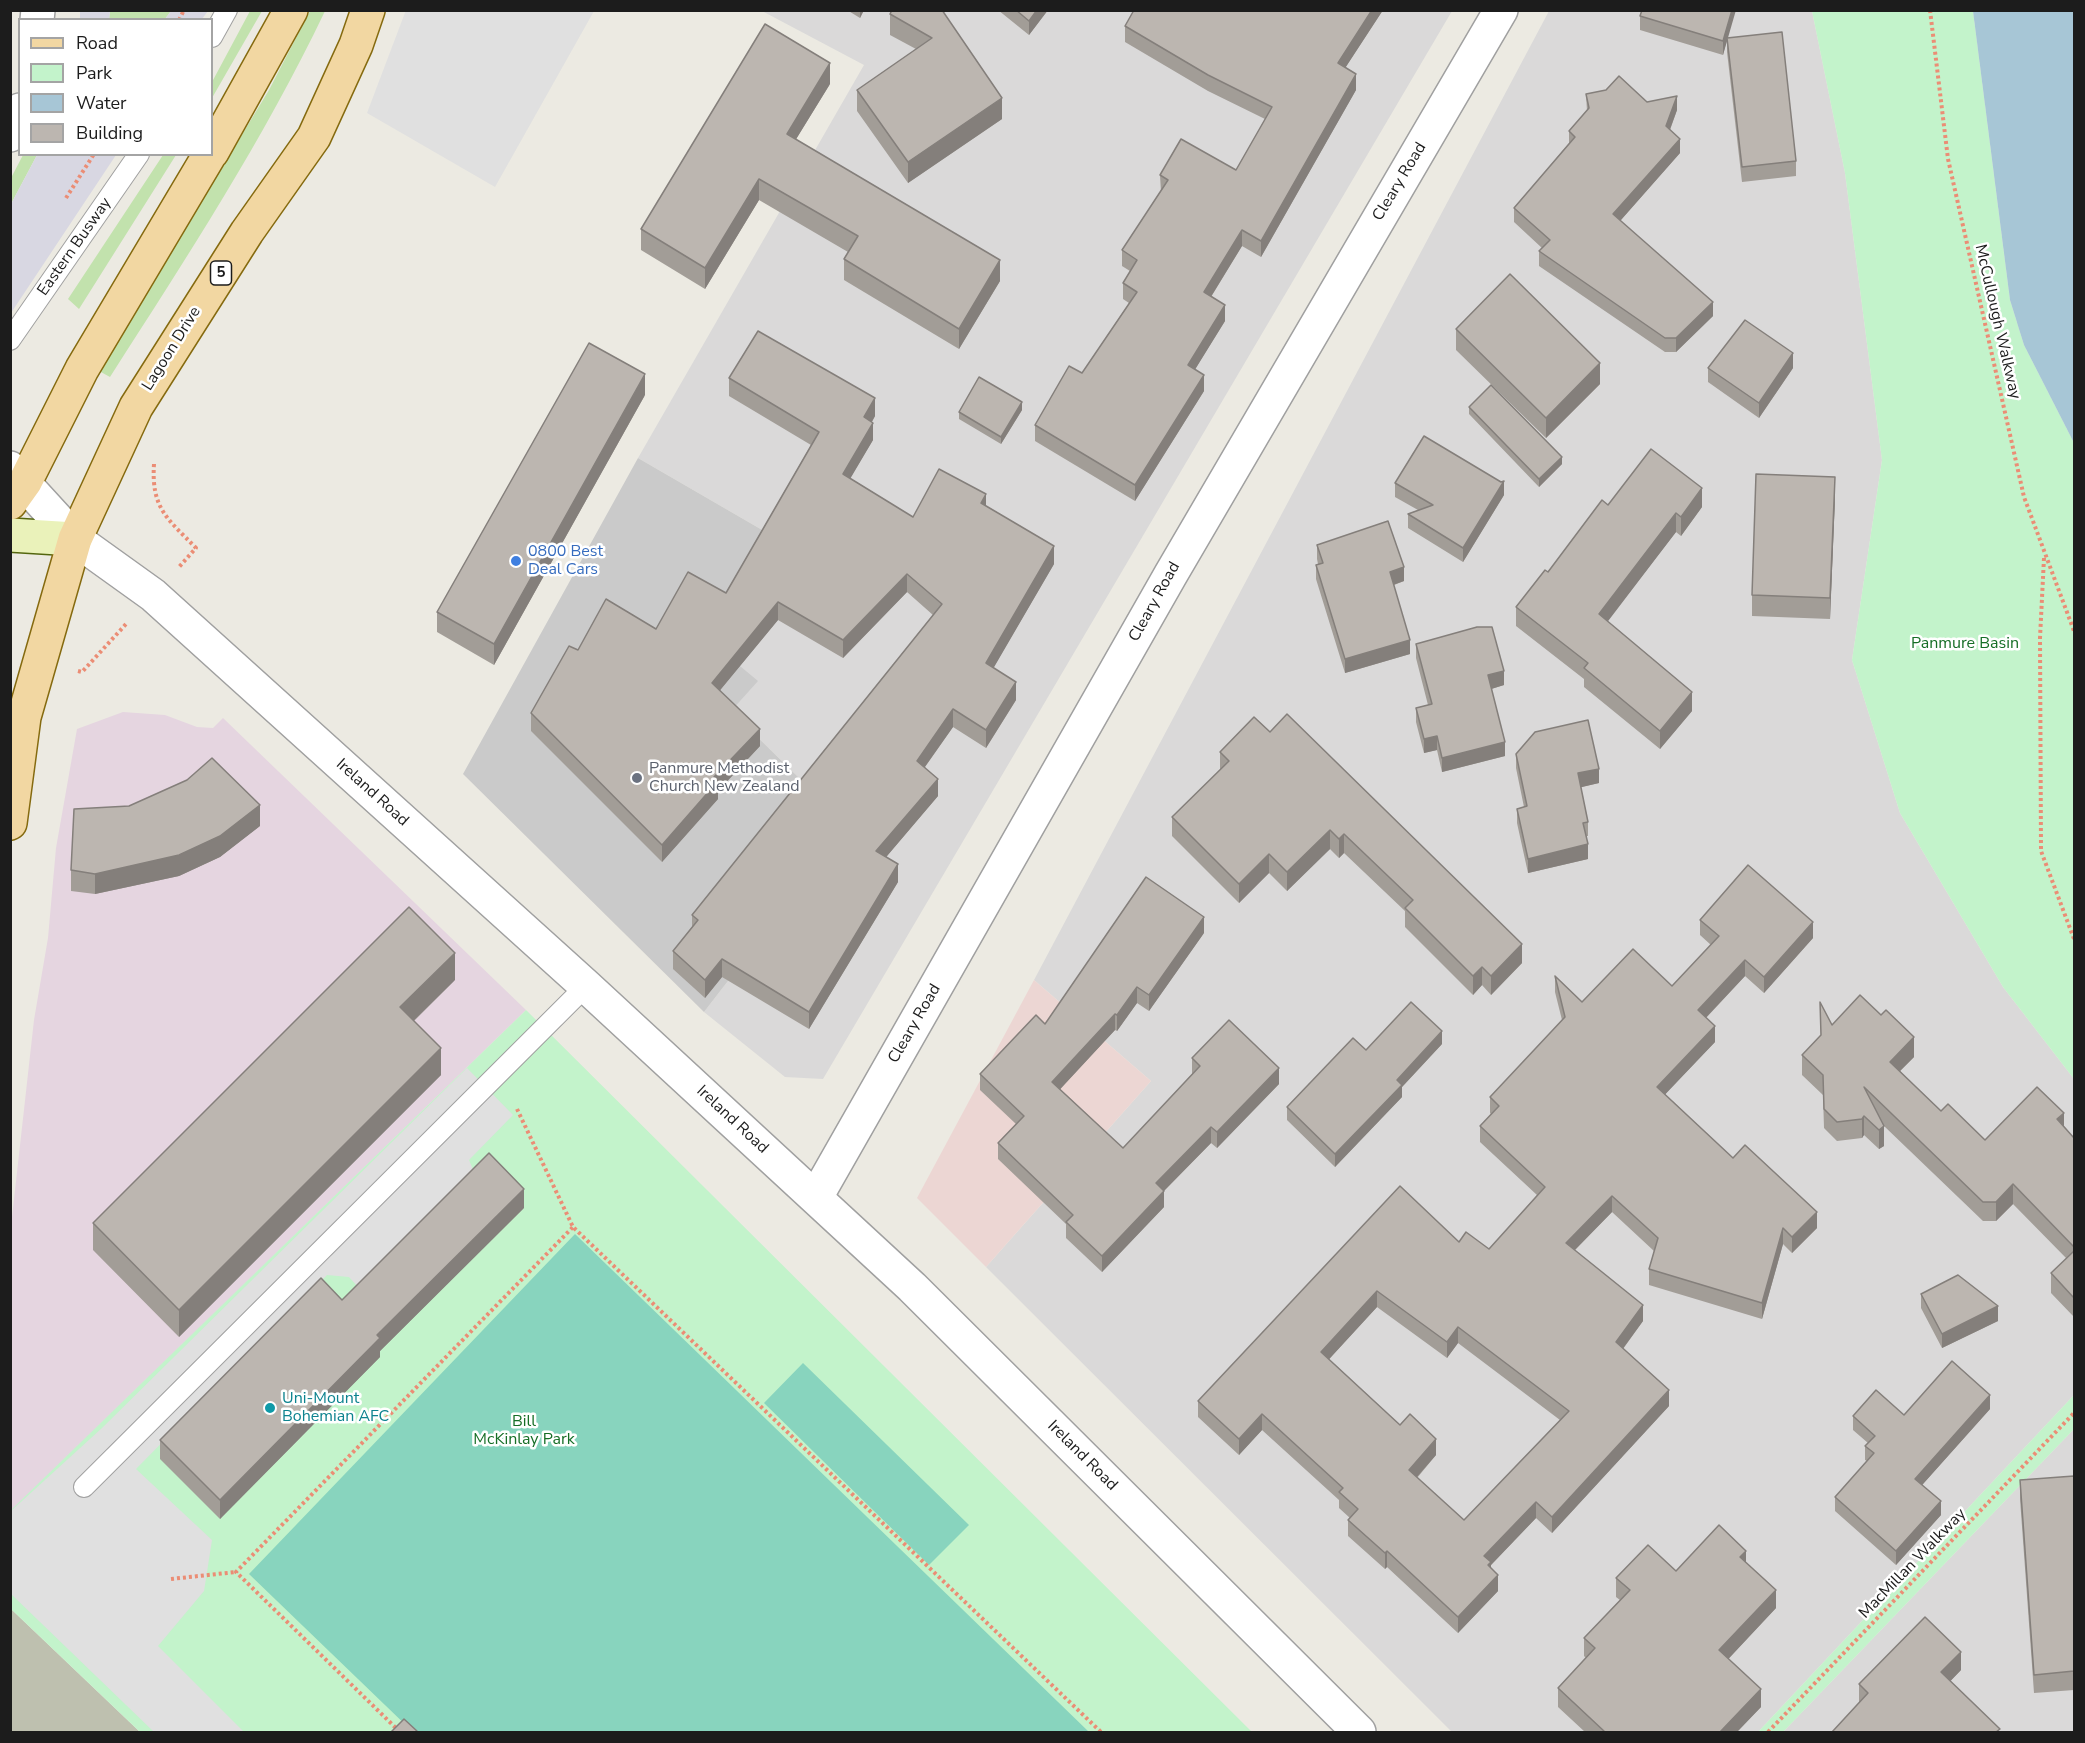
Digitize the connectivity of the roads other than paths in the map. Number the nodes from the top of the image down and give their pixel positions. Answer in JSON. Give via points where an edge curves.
{"nodes":[{"id":1,"x":227,"y":10,"type":"edge"},
{"id":2,"x":291,"y":10,"type":"edge"},
{"id":3,"x":368,"y":10,"type":"edge"},
{"id":4,"x":1502,"y":10,"type":"edge"},
{"id":5,"x":213,"y":35,"type":"edge"},
{"id":6,"x":18,"y":115,"type":"edge"},
{"id":7,"x":10,"y":135,"type":"edge"},
{"id":8,"x":213,"y":149,"type":"edge"},
{"id":9,"x":138,"y":156,"type":"edge"},
{"id":10,"x":209,"y":156,"type":"edge"},
{"id":11,"x":10,"y":340,"type":"edge"},
{"id":12,"x":15,"y":484,"type":"edge"},
{"id":13,"x":10,"y":535,"type":"edge"},
{"id":14,"x":75,"y":539,"type":"junction"},
{"id":15,"x":10,"y":823,"type":"edge"},
{"id":16,"x":586,"y":986,"type":"junction"},
{"id":17,"x":816,"y":1197,"type":"junction"},
{"id":18,"x":84,"y":1487,"type":"dead end"},
{"id":19,"x":1359,"y":1732,"type":"edge"}],
"edges":[{"from":1,"to":5,"type":"lane"},
{"from":2,"to":8,"type":"main road"},
{"from":3,"to":14,"type":"main road","name":"Lagoon Drive","number":"5","via":[[314,137],[247,232],[136,407]]},
{"from":4,"to":17,"type":"street","name":"Cleary Road","via":[[1171,574]]},
{"from":6,"to":7,"type":"street"},
{"from":9,"to":11,"type":"lane","name":"Eastern Busway"},
{"from":10,"to":12,"type":"main road"},
{"from":12,"to":14,"type":"street","name":"Ireland Road"},
{"from":13,"to":14,"type":"main road"},
{"from":14,"to":15,"type":"main road","number":"5","via":[[24,717]]},
{"from":14,"to":16,"type":"street","name":"Ireland Road","via":[[153,595]]},
{"from":16,"to":17,"type":"street","name":"Ireland Road"},
{"from":16,"to":18,"type":"lane"},
{"from":17,"to":19,"type":"street","name":"Ireland Road"}]}
